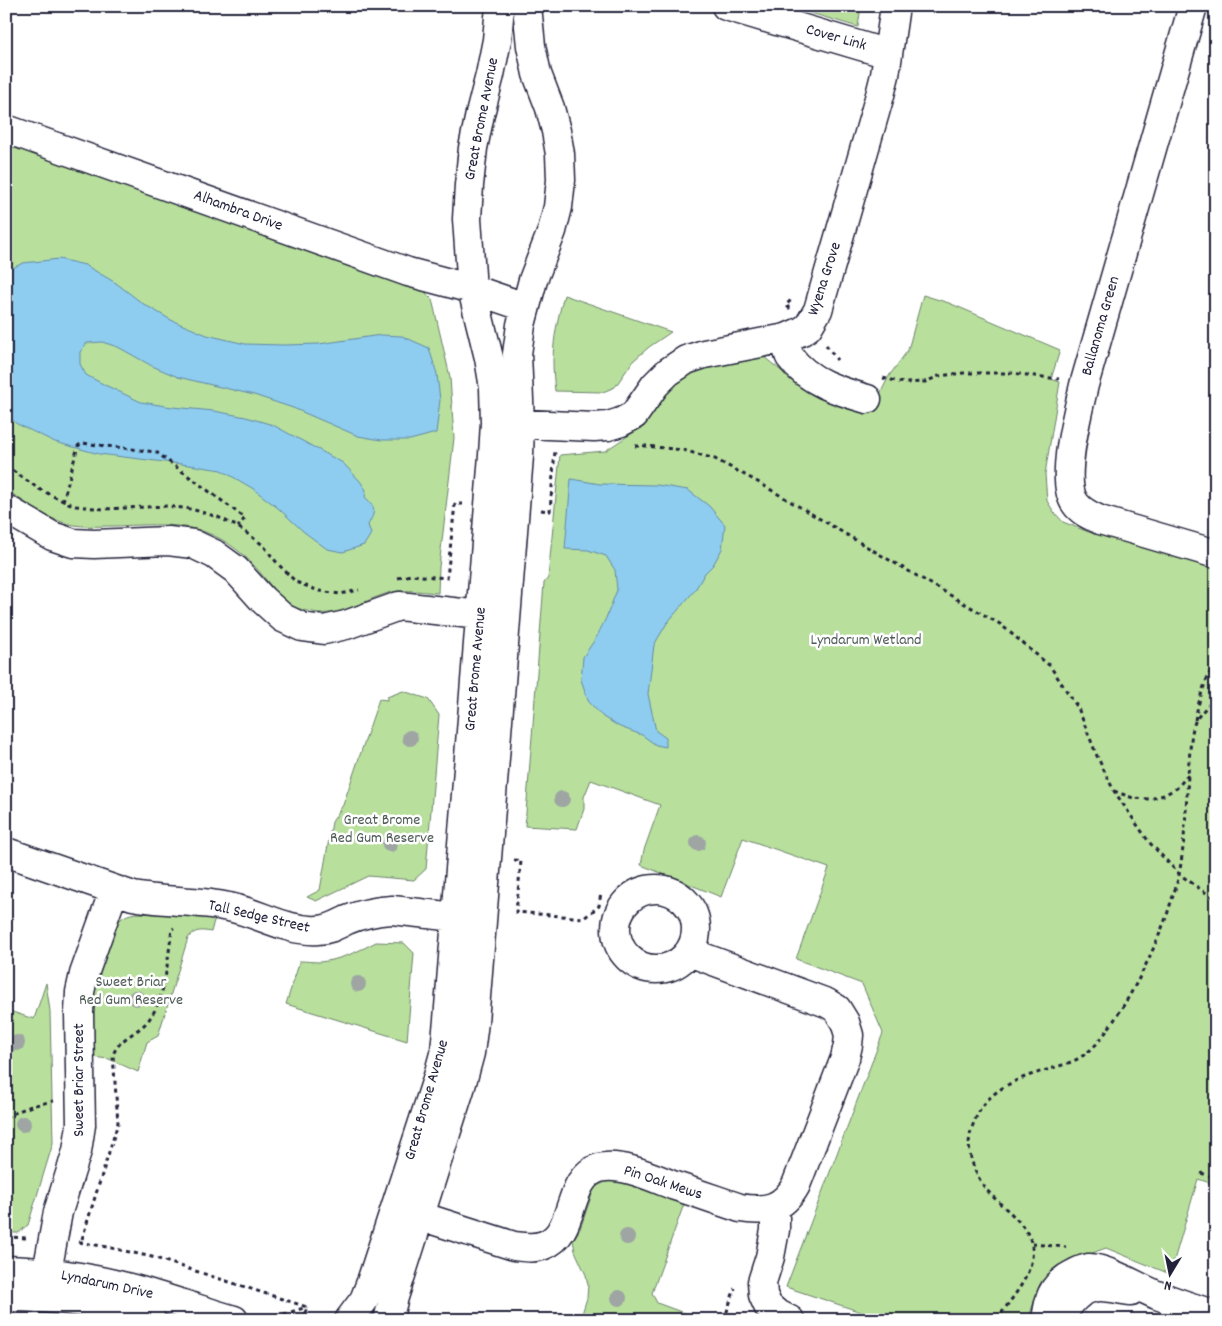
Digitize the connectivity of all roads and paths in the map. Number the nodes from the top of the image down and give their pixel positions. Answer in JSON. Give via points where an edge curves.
{"nodes":[{"id":1,"x":500,"y":6,"type":"edge"},
{"id":2,"x":527,"y":6,"type":"edge"},
{"id":3,"x":726,"y":6,"type":"edge"},
{"id":4,"x":895,"y":6,"type":"edge"},
{"id":5,"x":1193,"y":6,"type":"edge"},
{"id":6,"x":888,"y":54,"type":"junction"},
{"id":7,"x":6,"y":128,"type":"edge"},
{"id":8,"x":472,"y":289,"type":"junction"},
{"id":9,"x":794,"y":298,"type":"dead end"},
{"id":10,"x":525,"y":307,"type":"junction"},
{"id":11,"x":797,"y":333,"type":"junction"},
{"id":12,"x":839,"y":365,"type":"dead end"},
{"id":13,"x":1084,"y":385,"type":"junction"},
{"id":14,"x":872,"y":387,"type":"joint"},
{"id":15,"x":508,"y":423,"type":"junction"},
{"id":16,"x":627,"y":446,"type":"dead end"},
{"id":17,"x":564,"y":450,"type":"dead end"},
{"id":18,"x":6,"y":466,"type":"edge"},
{"id":19,"x":62,"y":501,"type":"junction"},
{"id":20,"x":502,"y":507,"type":"junction"},
{"id":21,"x":6,"y":508,"type":"edge"},
{"id":22,"x":238,"y":527,"type":"junction"},
{"id":23,"x":1216,"y":554,"type":"edge"},
{"id":24,"x":395,"y":578,"type":"dead end"},
{"id":25,"x":363,"y":590,"type":"dead end"},
{"id":26,"x":493,"y":617,"type":"junction"},
{"id":27,"x":1216,"y":662,"type":"edge"},
{"id":28,"x":1216,"y":697,"type":"edge"},
{"id":29,"x":1195,"y":721,"type":"junction"},
{"id":30,"x":1188,"y":775,"type":"junction"},
{"id":31,"x":1114,"y":791,"type":"junction"},
{"id":32,"x":6,"y":852,"type":"edge"},
{"id":33,"x":486,"y":856,"type":"junction"},
{"id":34,"x":1179,"y":874,"type":"junction"},
{"id":35,"x":114,"y":890,"type":"junction"},
{"id":36,"x":601,"y":892,"type":"dead end"},
{"id":37,"x":1216,"y":899,"type":"edge"},
{"id":38,"x":469,"y":918,"type":"junction"},
{"id":39,"x":180,"y":928,"type":"dead end"},
{"id":40,"x":689,"y":952,"type":"dead end"},
{"id":41,"x":58,"y":1100,"type":"dead end"},
{"id":42,"x":6,"y":1118,"type":"edge"},
{"id":43,"x":1201,"y":1173,"type":"dead end"},
{"id":44,"x":1216,"y":1178,"type":"edge"},
{"id":45,"x":774,"y":1207,"type":"junction"},
{"id":46,"x":407,"y":1212,"type":"junction"},
{"id":47,"x":6,"y":1237,"type":"edge"},
{"id":48,"x":53,"y":1240,"type":"junction"},
{"id":49,"x":81,"y":1243,"type":"junction"},
{"id":50,"x":6,"y":1270,"type":"edge"},
{"id":51,"x":46,"y":1285,"type":"junction"},
{"id":52,"x":1158,"y":1295,"type":"junction"},
{"id":53,"x":6,"y":1296,"type":"edge"},
{"id":54,"x":307,"y":1307,"type":"junction"},
{"id":55,"x":1216,"y":1315,"type":"edge"},
{"id":56,"x":151,"y":1320,"type":"edge"},
{"id":57,"x":234,"y":1320,"type":"edge"},
{"id":58,"x":252,"y":1320,"type":"edge"},
{"id":59,"x":303,"y":1320,"type":"edge"},
{"id":60,"x":349,"y":1320,"type":"edge"},
{"id":61,"x":388,"y":1320,"type":"edge"},
{"id":62,"x":790,"y":1320,"type":"edge"},
{"id":63,"x":997,"y":1320,"type":"edge"},
{"id":64,"x":1046,"y":1320,"type":"edge"},
{"id":65,"x":1059,"y":1320,"type":"edge"}],
"edges":[{"from":1,"to":8,"type":"street","name":"Great Brome Avenue","via":[[497,40],[473,148],[469,185]]},
{"from":2,"to":10,"type":"street","name":"Great Brome Avenue","via":[[537,74],[556,131],[561,180],[552,232],[532,280]]},
{"from":3,"to":6,"type":"street","name":"Cover Link"},
{"from":4,"to":6,"type":"street","name":"Wyena Grove"},
{"from":5,"to":13,"type":"street","name":"Ballanoma Green"},
{"from":6,"to":11,"type":"street","name":"Wyena Grove","via":[[880,95],[818,310]]},
{"from":7,"to":8,"type":"street","name":"Alhambra Drive","via":[[408,272]]},
{"from":8,"to":10,"type":"street","name":"Alhambra Drive"},
{"from":8,"to":15,"type":"street","name":"Great Brome Avenue","via":[[494,388]]},
{"from":9,"to":11,"type":"path","via":[[786,305]]},
{"from":10,"to":15,"type":"street","name":"Great Brome Avenue"},
{"from":11,"to":12,"type":"path","via":[[830,350]]},
{"from":11,"to":14,"type":"street","via":[[789,356],[807,374],[838,390]]},
{"from":11,"to":15,"type":"street","via":[[686,360],[655,385],[634,415],[621,422],[608,426]]},
{"from":13,"to":14,"type":"path","via":[[1058,378],[964,373],[939,376],[925,382]]},
{"from":13,"to":23,"type":"street","name":"Ballanoma Green","via":[[1073,432],[1068,474],[1074,503],[1100,520]]},
{"from":15,"to":20,"type":"street","name":"Great Brome Avenue"},
{"from":16,"to":31,"type":"path","via":[[683,450],[715,459],[1000,624],[1050,666],[1078,708]]},
{"from":17,"to":20,"type":"path","via":[[555,451],[550,511]]},
{"from":18,"to":19,"type":"path"},
{"from":19,"to":22,"type":"path","via":[[102,509],[167,506],[191,509]]},
{"from":19,"to":22,"type":"path","via":[[78,446],[82,443],[156,452],[245,518]]},
{"from":20,"to":24,"type":"path","via":[[455,504],[447,578],[411,575]]},
{"from":20,"to":26,"type":"street","name":"Great Brome Avenue"},
{"from":21,"to":26,"type":"street","via":[[52,536],[73,543],[168,541],[193,544],[236,570],[283,618],[302,627],[324,630],[399,606]]},
{"from":22,"to":25,"type":"path","via":[[263,545],[296,582],[319,591],[340,594]]},
{"from":26,"to":33,"type":"street","name":"Great Brome Avenue"},
{"from":26,"to":38,"type":"street","name":"Great Brome Avenue"},
{"from":27,"to":29,"type":"path","via":[[1209,674]]},
{"from":28,"to":29,"type":"path"},
{"from":29,"to":30,"type":"path"},
{"from":30,"to":31,"type":"path","via":[[1177,788],[1150,799],[1133,798]]},
{"from":30,"to":34,"type":"path"},
{"from":31,"to":34,"type":"path","via":[[1149,842]]},
{"from":32,"to":35,"type":"street","name":"Tall Sedge Street"},
{"from":33,"to":36,"type":"path","via":[[521,861],[516,912],[584,918],[599,906]]},
{"from":33,"to":38,"type":"street","name":"Great Brome Avenue"},
{"from":34,"to":37,"type":"path"},
{"from":34,"to":63,"type":"path","via":[[1154,948],[1107,1031],[1084,1055],[1013,1081],[996,1091],[987,1099],[971,1132],[969,1152],[975,1171],[984,1185],[1018,1219],[1032,1244],[1031,1262],[1023,1283]]},
{"from":35,"to":38,"type":"street","name":"Tall Sedge Street","via":[[144,898],[229,906],[305,930],[331,928],[348,920],[392,910]]},
{"from":35,"to":48,"type":"street","name":"Sweet Briar Street","via":[[80,992],[80,1138]]},
{"from":38,"to":46,"type":"street","name":"Great Brome Avenue","via":[[470,1053],[461,1086]]},
{"from":39,"to":49,"type":"path","via":[[172,929],[163,986],[155,1011],[149,1020],[115,1048],[118,1123]]},
{"from":40,"to":45,"type":"street","via":[[828,1003],[837,1010],[849,1034],[845,1058],[796,1185],[785,1200]]},
{"from":41,"to":42,"type":"path","via":[[16,1111]]},
{"from":43,"to":44,"type":"path"},
{"from":45,"to":46,"type":"street","name":"Pin Oak Mews","via":[[740,1208],[637,1172],[610,1167],[590,1172],[581,1182],[554,1240],[531,1248],[514,1246]]},
{"from":45,"to":62,"type":"street","via":[[775,1230],[762,1282],[762,1295],[768,1306]]},
{"from":46,"to":60,"type":"street","name":"Great Brome Avenue","via":[[364,1300]]},
{"from":46,"to":61,"type":"street","name":"Great Brome Avenue"},
{"from":47,"to":48,"type":"path"},
{"from":48,"to":49,"type":"path"},
{"from":48,"to":51,"type":"street","name":"Sweet Briar Street"},
{"from":49,"to":54,"type":"path","via":[[152,1257]]},
{"from":50,"to":51,"type":"street","name":"Lyndarum Drive"},
{"from":51,"to":53,"type":"street","name":"Lyndarum Drive"},
{"from":51,"to":56,"type":"street","name":"Lyndarum Drive","via":[[85,1302]]},
{"from":51,"to":57,"type":"street","name":"Lyndarum Drive","via":[[92,1279],[174,1300]]},
{"from":52,"to":55,"type":"street"},
{"from":52,"to":64,"type":"street","via":[[1101,1270],[1089,1268],[1058,1283],[1048,1305]]},
{"from":52,"to":65,"type":"street","via":[[1099,1287],[1079,1293]]},
{"from":54,"to":58,"type":"path"},
{"from":54,"to":59,"type":"path"}]}
